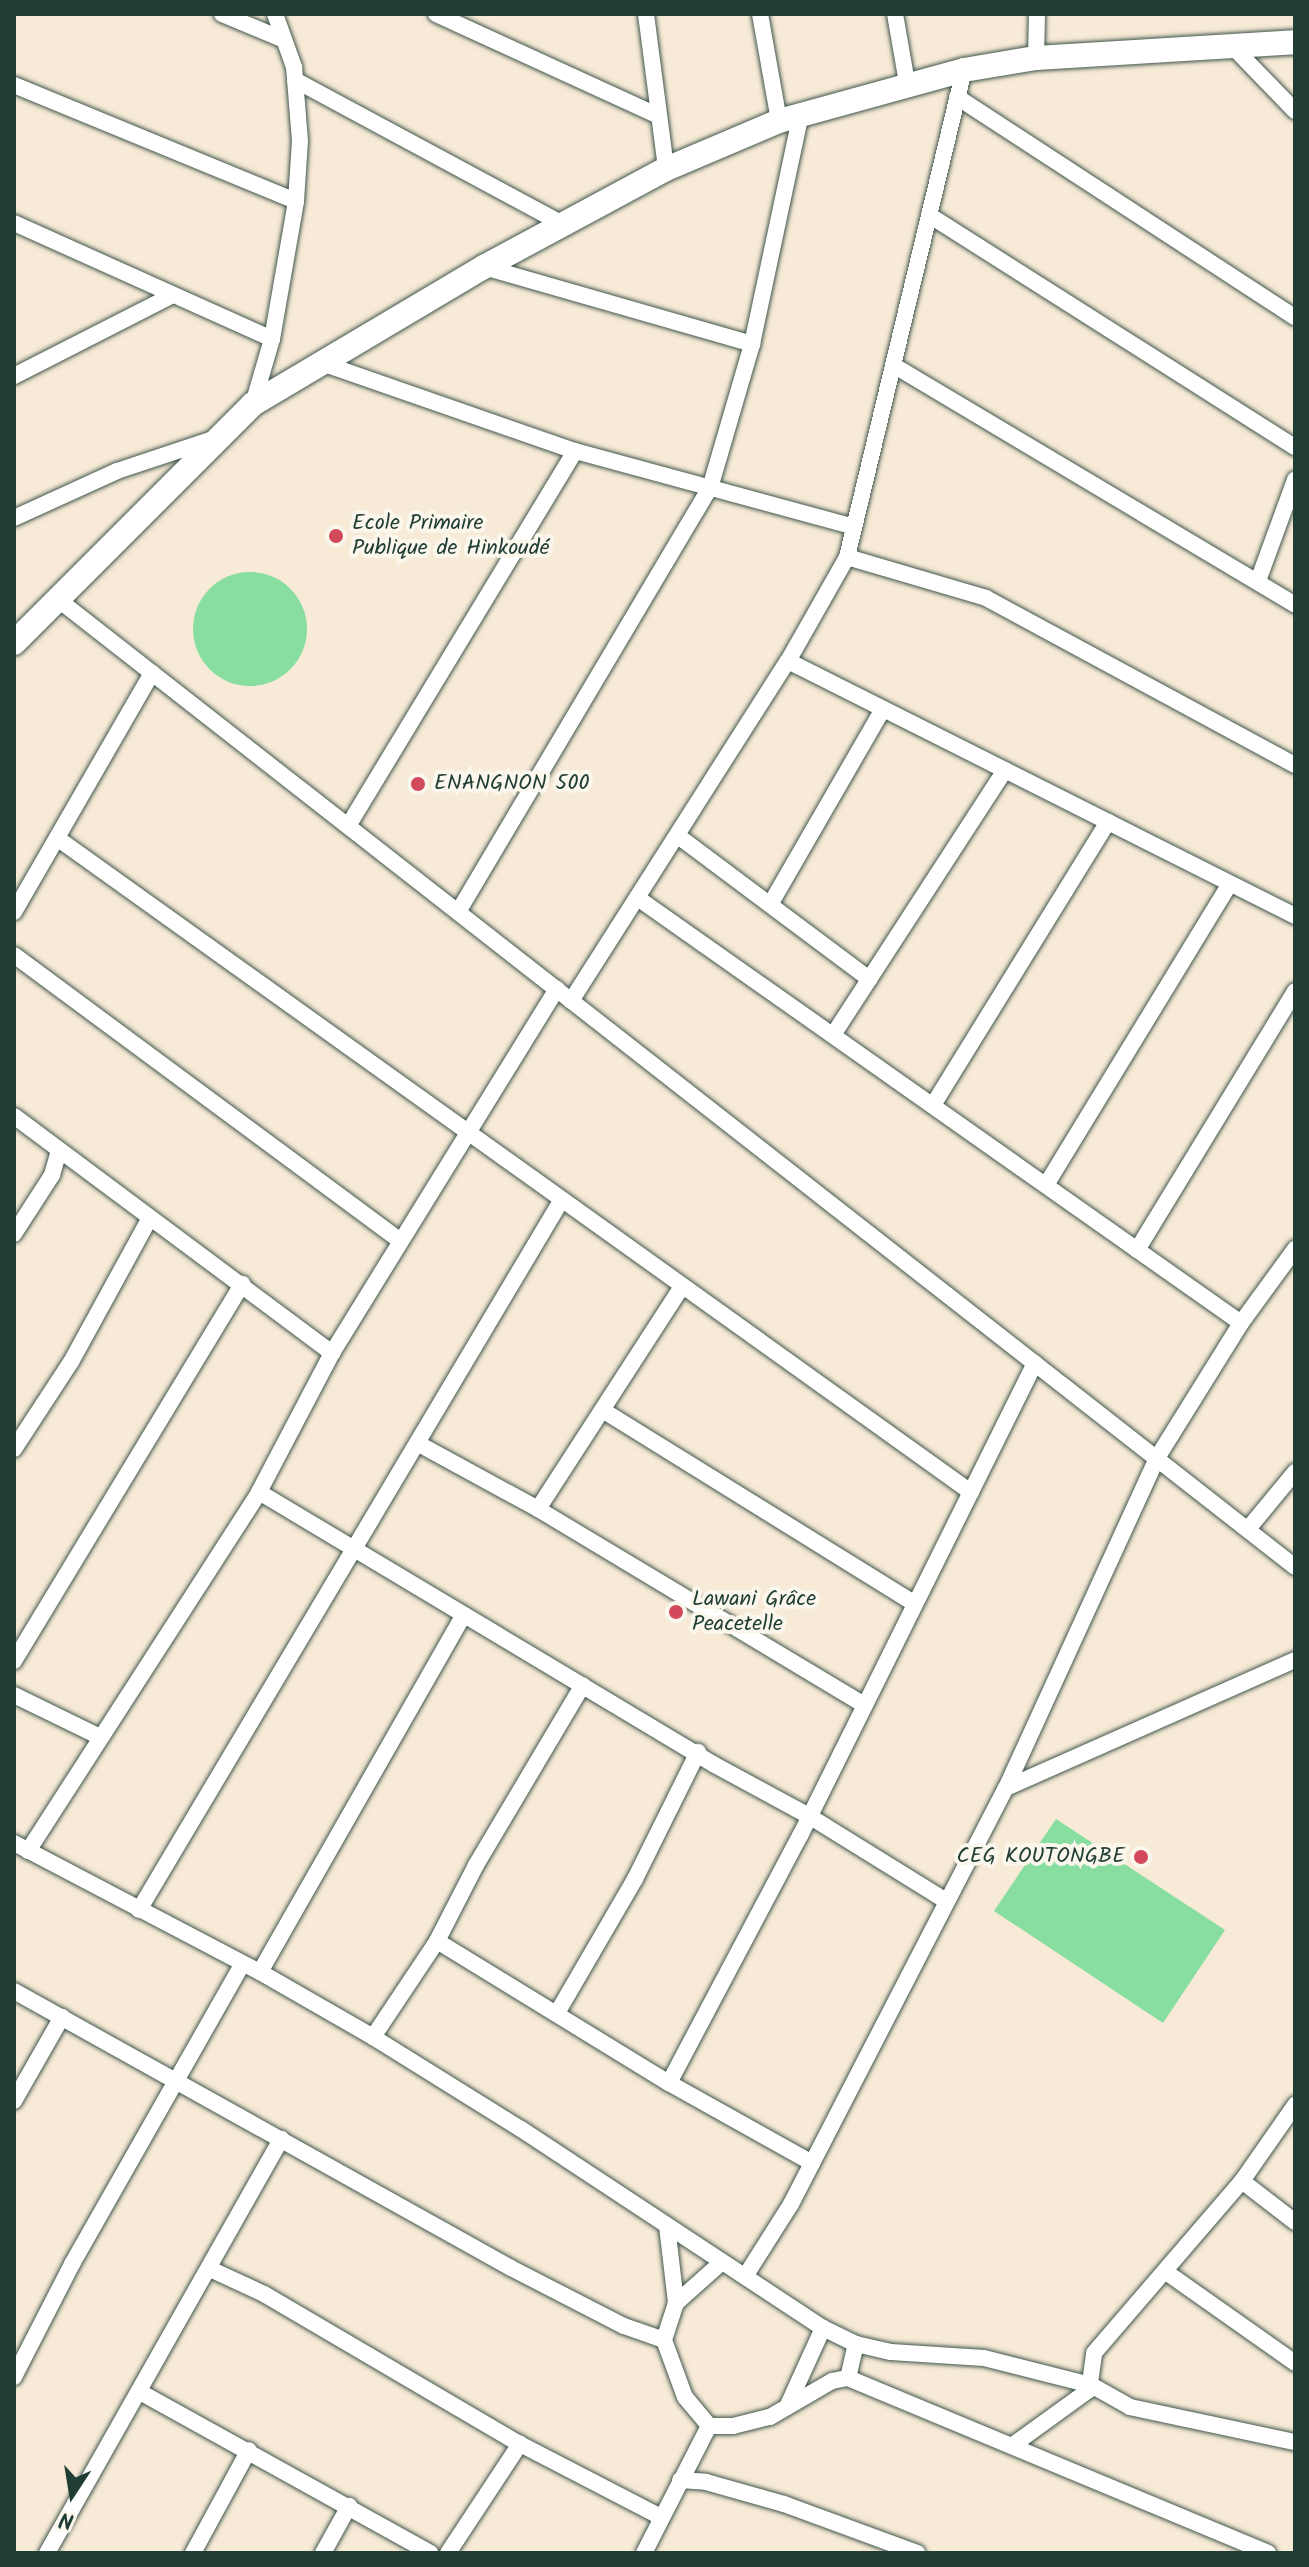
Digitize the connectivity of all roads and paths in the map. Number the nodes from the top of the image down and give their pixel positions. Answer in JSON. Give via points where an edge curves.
{"nodes":[{"id":1,"x":222,"y":14,"type":"edge"},
{"id":2,"x":275,"y":14,"type":"edge"},
{"id":3,"x":436,"y":14,"type":"edge"},
{"id":4,"x":646,"y":14,"type":"edge"},
{"id":5,"x":760,"y":14,"type":"edge"},
{"id":6,"x":895,"y":14,"type":"edge"},
{"id":7,"x":1037,"y":14,"type":"edge"},
{"id":8,"x":282,"y":39,"type":"junction"},
{"id":9,"x":1295,"y":42,"type":"edge"},
{"id":10,"x":1233,"y":47,"type":"junction"},
{"id":11,"x":1036,"y":58,"type":"junction"},
{"id":12,"x":964,"y":70,"type":"junction"},
{"id":13,"x":295,"y":80,"type":"junction"},
{"id":14,"x":907,"y":83,"type":"junction"},
{"id":15,"x":14,"y":85,"type":"edge"},
{"id":16,"x":957,"y":97,"type":"junction"},
{"id":17,"x":1295,"y":111,"type":"edge"},
{"id":18,"x":659,"y":116,"type":"junction"},
{"id":19,"x":790,"y":118,"type":"junction"},
{"id":20,"x":666,"y":169,"type":"junction"},
{"id":21,"x":296,"y":201,"type":"junction"},
{"id":22,"x":929,"y":215,"type":"junction"},
{"id":23,"x":14,"y":223,"type":"edge"},
{"id":24,"x":562,"y":224,"type":"junction"},
{"id":25,"x":35,"y":233,"type":"junction"},
{"id":26,"x":14,"y":242,"type":"edge"},
{"id":27,"x":484,"y":267,"type":"junction"},
{"id":28,"x":173,"y":295,"type":"junction"},
{"id":29,"x":1295,"y":317,"type":"edge"},
{"id":30,"x":272,"y":339,"type":"junction"},
{"id":31,"x":752,"y":344,"type":"junction"},
{"id":32,"x":319,"y":362,"type":"junction"},
{"id":33,"x":893,"y":365,"type":"junction"},
{"id":34,"x":14,"y":376,"type":"edge"},
{"id":35,"x":253,"y":404,"type":"junction"},
{"id":36,"x":220,"y":437,"type":"junction"},
{"id":37,"x":1295,"y":447,"type":"edge"},
{"id":38,"x":575,"y":451,"type":"junction"},
{"id":39,"x":1295,"y":480,"type":"edge"},
{"id":40,"x":710,"y":488,"type":"junction"},
{"id":41,"x":14,"y":518,"type":"edge"},
{"id":42,"x":854,"y":527,"type":"junction"},
{"id":43,"x":847,"y":557,"type":"junction"},
{"id":44,"x":1258,"y":581,"type":"junction"},
{"id":45,"x":60,"y":601,"type":"junction"},
{"id":46,"x":1295,"y":605,"type":"edge"},
{"id":47,"x":14,"y":643,"type":"edge"},
{"id":48,"x":788,"y":661,"type":"junction"},
{"id":49,"x":152,"y":673,"type":"junction"},
{"id":50,"x":883,"y":709,"type":"junction"},
{"id":51,"x":1295,"y":765,"type":"edge"},
{"id":52,"x":1005,"y":770,"type":"junction"},
{"id":53,"x":1108,"y":822,"type":"junction"},
{"id":54,"x":348,"y":826,"type":"junction"},
{"id":55,"x":678,"y":836,"type":"junction"},
{"id":56,"x":57,"y":838,"type":"junction"},
{"id":57,"x":1230,"y":884,"type":"junction"},
{"id":58,"x":639,"y":899,"type":"junction"},
{"id":59,"x":771,"y":903,"type":"junction"},
{"id":60,"x":14,"y":912,"type":"edge"},
{"id":61,"x":458,"y":912,"type":"junction"},
{"id":62,"x":1295,"y":916,"type":"edge"},
{"id":63,"x":14,"y":955,"type":"edge"},
{"id":64,"x":869,"y":979,"type":"junction"},
{"id":65,"x":557,"y":989,"type":"junction"},
{"id":66,"x":1295,"y":991,"type":"edge"},
{"id":67,"x":571,"y":1001,"type":"junction"},
{"id":68,"x":833,"y":1035,"type":"junction"},
{"id":69,"x":933,"y":1105,"type":"junction"},
{"id":70,"x":14,"y":1116,"type":"edge"},
{"id":71,"x":470,"y":1131,"type":"junction"},
{"id":72,"x":59,"y":1151,"type":"junction"},
{"id":73,"x":1046,"y":1185,"type":"junction"},
{"id":74,"x":561,"y":1201,"type":"junction"},
{"id":75,"x":150,"y":1218,"type":"junction"},
{"id":76,"x":14,"y":1234,"type":"edge"},
{"id":77,"x":400,"y":1241,"type":"junction"},
{"id":78,"x":1295,"y":1249,"type":"edge"},
{"id":79,"x":1137,"y":1250,"type":"junction"},
{"id":80,"x":242,"y":1284,"type":"junction"},
{"id":81,"x":682,"y":1286,"type":"junction"},
{"id":82,"x":1241,"y":1323,"type":"junction"},
{"id":83,"x":332,"y":1353,"type":"junction"},
{"id":84,"x":1035,"y":1363,"type":"junction"},
{"id":85,"x":604,"y":1411,"type":"junction"},
{"id":86,"x":417,"y":1443,"type":"junction"},
{"id":87,"x":14,"y":1449,"type":"edge"},
{"id":88,"x":1157,"y":1458,"type":"junction"},
{"id":89,"x":1295,"y":1472,"type":"edge"},
{"id":90,"x":259,"y":1492,"type":"junction"},
{"id":91,"x":971,"y":1492,"type":"junction"},
{"id":92,"x":538,"y":1509,"type":"junction"},
{"id":93,"x":1248,"y":1529,"type":"junction"},
{"id":94,"x":354,"y":1548,"type":"junction"},
{"id":95,"x":1295,"y":1567,"type":"edge"},
{"id":96,"x":914,"y":1603,"type":"junction"},
{"id":97,"x":464,"y":1615,"type":"junction"},
{"id":98,"x":1295,"y":1660,"type":"edge"},
{"id":99,"x":14,"y":1661,"type":"edge"},
{"id":100,"x":583,"y":1685,"type":"junction"},
{"id":101,"x":14,"y":1695,"type":"edge"},
{"id":102,"x":862,"y":1704,"type":"junction"},
{"id":103,"x":100,"y":1737,"type":"junction"},
{"id":104,"x":698,"y":1752,"type":"junction"},
{"id":105,"x":1006,"y":1788,"type":"junction"},
{"id":106,"x":809,"y":1816,"type":"junction"},
{"id":107,"x":21,"y":1847,"type":"edge"},
{"id":108,"x":946,"y":1901,"type":"junction"},
{"id":109,"x":139,"y":1910,"type":"junction"},
{"id":110,"x":437,"y":1941,"type":"junction"},
{"id":111,"x":242,"y":1965,"type":"junction"},
{"id":112,"x":260,"y":1972,"type":"junction"},
{"id":113,"x":14,"y":1991,"type":"edge"},
{"id":114,"x":557,"y":2013,"type":"junction"},
{"id":115,"x":62,"y":2017,"type":"junction"},
{"id":116,"x":373,"y":2037,"type":"junction"},
{"id":117,"x":179,"y":2080,"type":"junction"},
{"id":118,"x":669,"y":2083,"type":"junction"},
{"id":119,"x":14,"y":2101,"type":"edge"},
{"id":120,"x":1295,"y":2105,"type":"edge"},
{"id":121,"x":281,"y":2139,"type":"junction"},
{"id":122,"x":812,"y":2163,"type":"junction"},
{"id":123,"x":1242,"y":2181,"type":"junction"},
{"id":124,"x":1295,"y":2222,"type":"edge"},
{"id":125,"x":667,"y":2226,"type":"junction"},
{"id":126,"x":722,"y":2262,"type":"junction"},
{"id":127,"x":210,"y":2269,"type":"junction"},
{"id":128,"x":1166,"y":2272,"type":"junction"},
{"id":129,"x":746,"y":2275,"type":"junction"},
{"id":130,"x":676,"y":2303,"type":"junction"},
{"id":131,"x":823,"y":2328,"type":"junction"},
{"id":132,"x":664,"y":2340,"type":"junction"},
{"id":133,"x":856,"y":2344,"type":"junction"},
{"id":134,"x":1295,"y":2363,"type":"edge"},
{"id":135,"x":14,"y":2377,"type":"edge"},
{"id":136,"x":848,"y":2378,"type":"junction"},
{"id":137,"x":1091,"y":2385,"type":"junction"},
{"id":138,"x":140,"y":2392,"type":"junction"},
{"id":139,"x":787,"y":2407,"type":"junction"},
{"id":140,"x":709,"y":2426,"type":"junction"},
{"id":141,"x":1295,"y":2442,"type":"edge"},
{"id":142,"x":520,"y":2444,"type":"junction"},
{"id":143,"x":1013,"y":2445,"type":"junction"},
{"id":144,"x":249,"y":2450,"type":"junction"},
{"id":145,"x":680,"y":2480,"type":"junction"},
{"id":146,"x":349,"y":2506,"type":"junction"},
{"id":147,"x":661,"y":2517,"type":"junction"},
{"id":148,"x":47,"y":2553,"type":"edge"},
{"id":149,"x":193,"y":2553,"type":"edge"},
{"id":150,"x":323,"y":2553,"type":"edge"},
{"id":151,"x":430,"y":2553,"type":"edge"},
{"id":152,"x":448,"y":2553,"type":"edge"},
{"id":153,"x":644,"y":2553,"type":"edge"},
{"id":154,"x":917,"y":2553,"type":"edge"},
{"id":155,"x":1268,"y":2553,"type":"edge"}],
"edges":[{"from":1,"to":8,"type":"street"},
{"from":2,"to":8,"type":"street"},
{"from":3,"to":18,"type":"street"},
{"from":4,"to":18,"type":"street"},
{"from":5,"to":19,"type":"street"},
{"from":6,"to":14,"type":"street"},
{"from":7,"to":11,"type":"street"},
{"from":8,"to":13,"type":"street"},
{"from":9,"to":10,"type":"street"},
{"from":10,"to":11,"type":"street"},
{"from":10,"to":17,"type":"street"},
{"from":11,"to":12,"type":"street"},
{"from":12,"to":14,"type":"street"},
{"from":12,"to":16,"type":"street"},
{"from":13,"to":21,"type":"street","via":[[300,141]]},
{"from":13,"to":24,"type":"street"},
{"from":14,"to":19,"type":"street"},
{"from":15,"to":21,"type":"street"},
{"from":16,"to":22,"type":"street"},
{"from":16,"to":29,"type":"street"},
{"from":18,"to":20,"type":"street"},
{"from":19,"to":20,"type":"street"},
{"from":19,"to":31,"type":"street"},
{"from":20,"to":24,"type":"street"},
{"from":21,"to":30,"type":"street"},
{"from":22,"to":33,"type":"street"},
{"from":22,"to":37,"type":"street"},
{"from":23,"to":25,"type":"street"},
{"from":24,"to":27,"type":"street"},
{"from":25,"to":26,"type":"street"},
{"from":25,"to":28,"type":"street"},
{"from":27,"to":31,"type":"street"},
{"from":27,"to":32,"type":"street"},
{"from":28,"to":30,"type":"street"},
{"from":28,"to":34,"type":"street"},
{"from":30,"to":35,"type":"street"},
{"from":31,"to":40,"type":"street"},
{"from":32,"to":35,"type":"street"},
{"from":32,"to":38,"type":"street"},
{"from":33,"to":42,"type":"street"},
{"from":33,"to":44,"type":"street"},
{"from":35,"to":36,"type":"street"},
{"from":36,"to":41,"type":"street","via":[[117,471]]},
{"from":36,"to":45,"type":"street"},
{"from":38,"to":40,"type":"street"},
{"from":38,"to":54,"type":"street"},
{"from":39,"to":44,"type":"street"},
{"from":40,"to":42,"type":"street"},
{"from":40,"to":61,"type":"street"},
{"from":42,"to":43,"type":"street"},
{"from":43,"to":48,"type":"street"},
{"from":43,"to":51,"type":"street","via":[[986,598]]},
{"from":44,"to":46,"type":"street"},
{"from":45,"to":47,"type":"street"},
{"from":45,"to":49,"type":"street"},
{"from":48,"to":50,"type":"street"},
{"from":48,"to":55,"type":"street"},
{"from":49,"to":54,"type":"street"},
{"from":49,"to":56,"type":"street"},
{"from":50,"to":52,"type":"street"},
{"from":50,"to":59,"type":"street"},
{"from":52,"to":53,"type":"street"},
{"from":52,"to":64,"type":"street"},
{"from":53,"to":57,"type":"street"},
{"from":53,"to":69,"type":"street"},
{"from":54,"to":61,"type":"street"},
{"from":55,"to":58,"type":"street"},
{"from":55,"to":59,"type":"street"},
{"from":56,"to":60,"type":"street"},
{"from":56,"to":71,"type":"street"},
{"from":57,"to":62,"type":"street"},
{"from":57,"to":73,"type":"street"},
{"from":58,"to":67,"type":"street"},
{"from":58,"to":68,"type":"street"},
{"from":59,"to":64,"type":"street"},
{"from":61,"to":65,"type":"street"},
{"from":63,"to":77,"type":"street"},
{"from":64,"to":68,"type":"street"},
{"from":65,"to":67,"type":"street"},
{"from":65,"to":71,"type":"street"},
{"from":66,"to":79,"type":"street"},
{"from":67,"to":84,"type":"street"},
{"from":68,"to":69,"type":"street"},
{"from":69,"to":73,"type":"street"},
{"from":70,"to":72,"type":"street"},
{"from":71,"to":74,"type":"street"},
{"from":71,"to":77,"type":"street"},
{"from":72,"to":75,"type":"street"},
{"from":72,"to":76,"type":"street","via":[[52,1175]]},
{"from":73,"to":79,"type":"street"},
{"from":74,"to":81,"type":"street"},
{"from":74,"to":86,"type":"street"},
{"from":75,"to":80,"type":"street"},
{"from":75,"to":87,"type":"street","via":[[71,1362]]},
{"from":77,"to":83,"type":"street"},
{"from":78,"to":82,"type":"street"},
{"from":79,"to":82,"type":"street"},
{"from":80,"to":83,"type":"street"},
{"from":80,"to":99,"type":"street"},
{"from":81,"to":85,"type":"street"},
{"from":81,"to":91,"type":"street"},
{"from":82,"to":88,"type":"street"},
{"from":83,"to":90,"type":"street"},
{"from":84,"to":88,"type":"street"},
{"from":84,"to":91,"type":"street"},
{"from":85,"to":92,"type":"street"},
{"from":85,"to":96,"type":"street"},
{"from":86,"to":92,"type":"street"},
{"from":86,"to":94,"type":"street"},
{"from":88,"to":93,"type":"street"},
{"from":88,"to":105,"type":"street"},
{"from":89,"to":93,"type":"street"},
{"from":90,"to":94,"type":"street"},
{"from":90,"to":103,"type":"street"},
{"from":91,"to":96,"type":"street"},
{"from":92,"to":102,"type":"street"},
{"from":93,"to":95,"type":"street"},
{"from":94,"to":97,"type":"street"},
{"from":94,"to":109,"type":"street"},
{"from":96,"to":102,"type":"street"},
{"from":97,"to":100,"type":"street"},
{"from":97,"to":112,"type":"street"},
{"from":98,"to":105,"type":"street"},
{"from":100,"to":104,"type":"street"},
{"from":100,"to":110,"type":"street"},
{"from":101,"to":103,"type":"street"},
{"from":102,"to":106,"type":"street"},
{"from":103,"to":107,"type":"street"},
{"from":104,"to":106,"type":"street"},
{"from":104,"to":114,"type":"street","via":[[635,1879]]},
{"from":105,"to":108,"type":"street"},
{"from":106,"to":108,"type":"street"},
{"from":106,"to":118,"type":"street"},
{"from":107,"to":109,"type":"street"},
{"from":108,"to":122,"type":"street"},
{"from":109,"to":111,"type":"street"},
{"from":110,"to":114,"type":"street"},
{"from":110,"to":116,"type":"street"},
{"from":111,"to":112,"type":"street"},
{"from":111,"to":117,"type":"street"},
{"from":112,"to":116,"type":"street"},
{"from":113,"to":115,"type":"street"},
{"from":114,"to":118,"type":"street"},
{"from":115,"to":117,"type":"street"},
{"from":115,"to":119,"type":"street"},
{"from":116,"to":125,"type":"street"},
{"from":117,"to":121,"type":"street"},
{"from":117,"to":135,"type":"street","via":[[72,2264]]},
{"from":118,"to":122,"type":"street"},
{"from":120,"to":123,"type":"street"},
{"from":121,"to":127,"type":"street"},
{"from":121,"to":132,"type":"street","via":[[511,2268],[624,2326]]},
{"from":122,"to":129,"type":"street"},
{"from":123,"to":124,"type":"street"},
{"from":123,"to":128,"type":"street"},
{"from":125,"to":126,"type":"street"},
{"from":125,"to":130,"type":"street"},
{"from":126,"to":129,"type":"street"},
{"from":126,"to":130,"type":"street"},
{"from":127,"to":138,"type":"street"},
{"from":127,"to":142,"type":"street","via":[[264,2294]]},
{"from":128,"to":134,"type":"street"},
{"from":128,"to":137,"type":"street","via":[[1094,2353]]},
{"from":129,"to":131,"type":"street"},
{"from":130,"to":132,"type":"street"},
{"from":131,"to":133,"type":"street"},
{"from":131,"to":139,"type":"street"},
{"from":132,"to":140,"type":"street","via":[[685,2397]]},
{"from":133,"to":136,"type":"street"},
{"from":133,"to":137,"type":"street","via":[[891,2352],[984,2358]]},
{"from":136,"to":139,"type":"street","via":[[832,2381]]},
{"from":136,"to":143,"type":"street"},
{"from":137,"to":141,"type":"street","via":[[1130,2407]]},
{"from":137,"to":143,"type":"street"},
{"from":138,"to":144,"type":"street"},
{"from":138,"to":148,"type":"street"},
{"from":139,"to":140,"type":"street","via":[[752,2422]]},
{"from":140,"to":145,"type":"street"},
{"from":142,"to":147,"type":"street"},
{"from":142,"to":152,"type":"street"},
{"from":143,"to":155,"type":"street"},
{"from":144,"to":146,"type":"street"},
{"from":144,"to":149,"type":"street"},
{"from":145,"to":147,"type":"street"},
{"from":145,"to":154,"type":"street","via":[[784,2504]]},
{"from":146,"to":150,"type":"street"},
{"from":146,"to":151,"type":"street"},
{"from":147,"to":153,"type":"street"}]}
